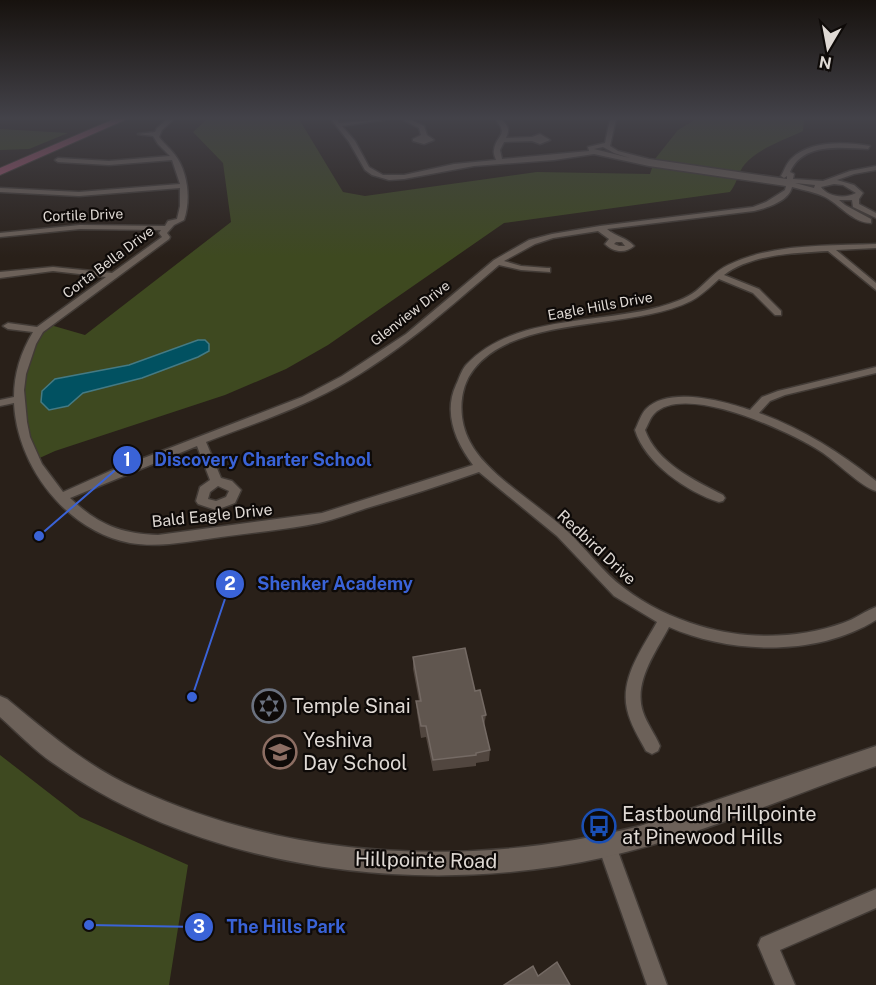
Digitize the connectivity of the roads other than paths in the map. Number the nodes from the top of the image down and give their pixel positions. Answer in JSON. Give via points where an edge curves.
{"nodes":[{"id":1,"x":16,"y":165,"type":"edge"},
{"id":2,"x":177,"y":165,"type":"edge"},
{"id":3,"x":365,"y":165,"type":"edge"},
{"id":4,"x":459,"y":165,"type":"edge"},
{"id":5,"x":655,"y":165,"type":"edge"},
{"id":6,"x":671,"y":165,"type":"edge"},
{"id":7,"x":791,"y":165,"type":"edge"},
{"id":8,"x":876,"y":168,"type":"edge"},
{"id":9,"x":0,"y":172,"type":"edge"},
{"id":10,"x":876,"y":174,"type":"edge"},
{"id":11,"x":824,"y":183,"type":"junction"},
{"id":12,"x":785,"y":185,"type":"junction"},
{"id":13,"x":183,"y":186,"type":"junction"},
{"id":14,"x":2,"y":192,"type":"edge"},
{"id":15,"x":856,"y":193,"type":"junction"},
{"id":16,"x":825,"y":194,"type":"junction"},
{"id":17,"x":876,"y":216,"type":"edge"},
{"id":18,"x":876,"y":224,"type":"edge"},
{"id":19,"x":167,"y":228,"type":"junction"},
{"id":20,"x":600,"y":228,"type":"junction"},
{"id":21,"x":0,"y":235,"type":"edge"},
{"id":22,"x":614,"y":239,"type":"dead end"},
{"id":23,"x":876,"y":246,"type":"edge"},
{"id":24,"x":831,"y":250,"type":"junction"},
{"id":25,"x":497,"y":262,"type":"junction"},
{"id":26,"x":547,"y":270,"type":"dead end"},
{"id":27,"x":0,"y":275,"type":"edge"},
{"id":28,"x":112,"y":275,"type":"junction"},
{"id":29,"x":718,"y":275,"type":"junction"},
{"id":30,"x":876,"y":287,"type":"edge"},
{"id":31,"x":778,"y":313,"type":"dead end"},
{"id":32,"x":8,"y":326,"type":"dead end"},
{"id":33,"x":39,"y":330,"type":"junction"},
{"id":34,"x":876,"y":370,"type":"edge"},
{"id":35,"x":18,"y":399,"type":"junction"},
{"id":36,"x":0,"y":403,"type":"edge"},
{"id":37,"x":751,"y":416,"type":"junction"},
{"id":38,"x":200,"y":440,"type":"junction"},
{"id":39,"x":481,"y":467,"type":"junction"},
{"id":40,"x":216,"y":481,"type":"dead end"},
{"id":41,"x":876,"y":487,"type":"edge"},
{"id":42,"x":62,"y":497,"type":"junction"},
{"id":43,"x":719,"y":498,"type":"dead end"},
{"id":44,"x":876,"y":614,"type":"edge"},
{"id":45,"x":665,"y":620,"type":"junction"},
{"id":46,"x":0,"y":705,"type":"edge"},
{"id":47,"x":652,"y":746,"type":"dead end"},
{"id":48,"x":876,"y":756,"type":"edge"},
{"id":49,"x":607,"y":846,"type":"junction"},
{"id":50,"x":876,"y":898,"type":"edge"},
{"id":51,"x":657,"y":985,"type":"edge"},
{"id":52,"x":785,"y":985,"type":"edge"}],
"edges":[{"from":1,"to":9,"type":"main road"},
{"from":2,"to":13,"type":"street","name":"Corta Bella Drive"},
{"from":3,"to":4,"type":"street","via":[[370,172],[384,177]]},
{"from":5,"to":12,"type":"street"},
{"from":6,"to":12,"type":"street"},
{"from":7,"to":12,"type":"street"},
{"from":8,"to":11,"type":"street"},
{"from":10,"to":15,"type":"street","via":[[857,179]]},
{"from":11,"to":12,"type":"street"},
{"from":11,"to":15,"type":"street","via":[[839,183]]},
{"from":11,"to":16,"type":"street","via":[[817,187]]},
{"from":12,"to":16,"type":"street"},
{"from":12,"to":20,"type":"street","name":"Glenview Drive","via":[[769,204],[754,209]]},
{"from":13,"to":14,"type":"street","via":[[79,194]]},
{"from":13,"to":19,"type":"street","name":"Corta Bella Drive","via":[[183,215]]},
{"from":15,"to":16,"type":"street","via":[[842,198]]},
{"from":15,"to":17,"type":"street","via":[[858,207]]},
{"from":16,"to":18,"type":"street"},
{"from":19,"to":21,"type":"street","name":"Cortile Drive","via":[[80,227]]},
{"from":19,"to":28,"type":"street","name":"Corta Bella Drive","via":[[163,233],[166,237]]},
{"from":20,"to":22,"type":"street"},
{"from":20,"to":25,"type":"street","name":"Glenview Drive","via":[[531,242]]},
{"from":23,"to":24,"type":"street","name":"Eagle Hills Drive"},
{"from":24,"to":29,"type":"street","name":"Eagle Hills Drive","via":[[759,257]]},
{"from":24,"to":30,"type":"street"},
{"from":25,"to":26,"type":"street"},
{"from":25,"to":38,"type":"street","name":"Glenview Drive","via":[[410,336],[346,378],[306,399]]},
{"from":27,"to":28,"type":"street","via":[[52,268]]},
{"from":28,"to":33,"type":"street","name":"Corta Bella Drive"},
{"from":29,"to":31,"type":"street","via":[[756,291]]},
{"from":29,"to":39,"type":"street","name":"Eagle Hills Drive","via":[[699,293],[659,310],[540,329],[489,351],[472,365],[459,385],[454,406],[458,431]]},
{"from":32,"to":33,"type":"street"},
{"from":33,"to":35,"type":"street","name":"Corta Bella Drive","via":[[27,353]]},
{"from":34,"to":37,"type":"street","via":[[782,393],[766,399]]},
{"from":35,"to":36,"type":"street"},
{"from":35,"to":42,"type":"street","name":"Bald Eagle Drive","via":[[22,432],[33,461]]},
{"from":37,"to":41,"type":"street","via":[[808,438]]},
{"from":37,"to":43,"type":"street","via":[[716,403],[688,400],[655,408],[642,422],[642,439],[655,457]]},
{"from":38,"to":40,"type":"street"},
{"from":38,"to":42,"type":"street","name":"Glenview Drive"},
{"from":39,"to":42,"type":"street","name":"Bald Eagle Drive","via":[[317,519],[178,538],[149,540],[122,536],[95,526]]},
{"from":39,"to":45,"type":"street","name":"Redbird Drive","via":[[572,542],[618,591]]},
{"from":44,"to":45,"type":"street","name":"Redbird Drive","via":[[811,638],[776,642],[731,639]]},
{"from":45,"to":47,"type":"street","via":[[637,678],[633,699]]},
{"from":46,"to":49,"type":"street","name":"Hillpointe Road","via":[[50,748],[123,795],[192,823],[267,845],[348,859],[442,864],[514,860]]},
{"from":48,"to":49,"type":"street","name":"Hillpointe Road"},
{"from":49,"to":51,"type":"street"},
{"from":50,"to":52,"type":"street","via":[[768,945]]}]}
